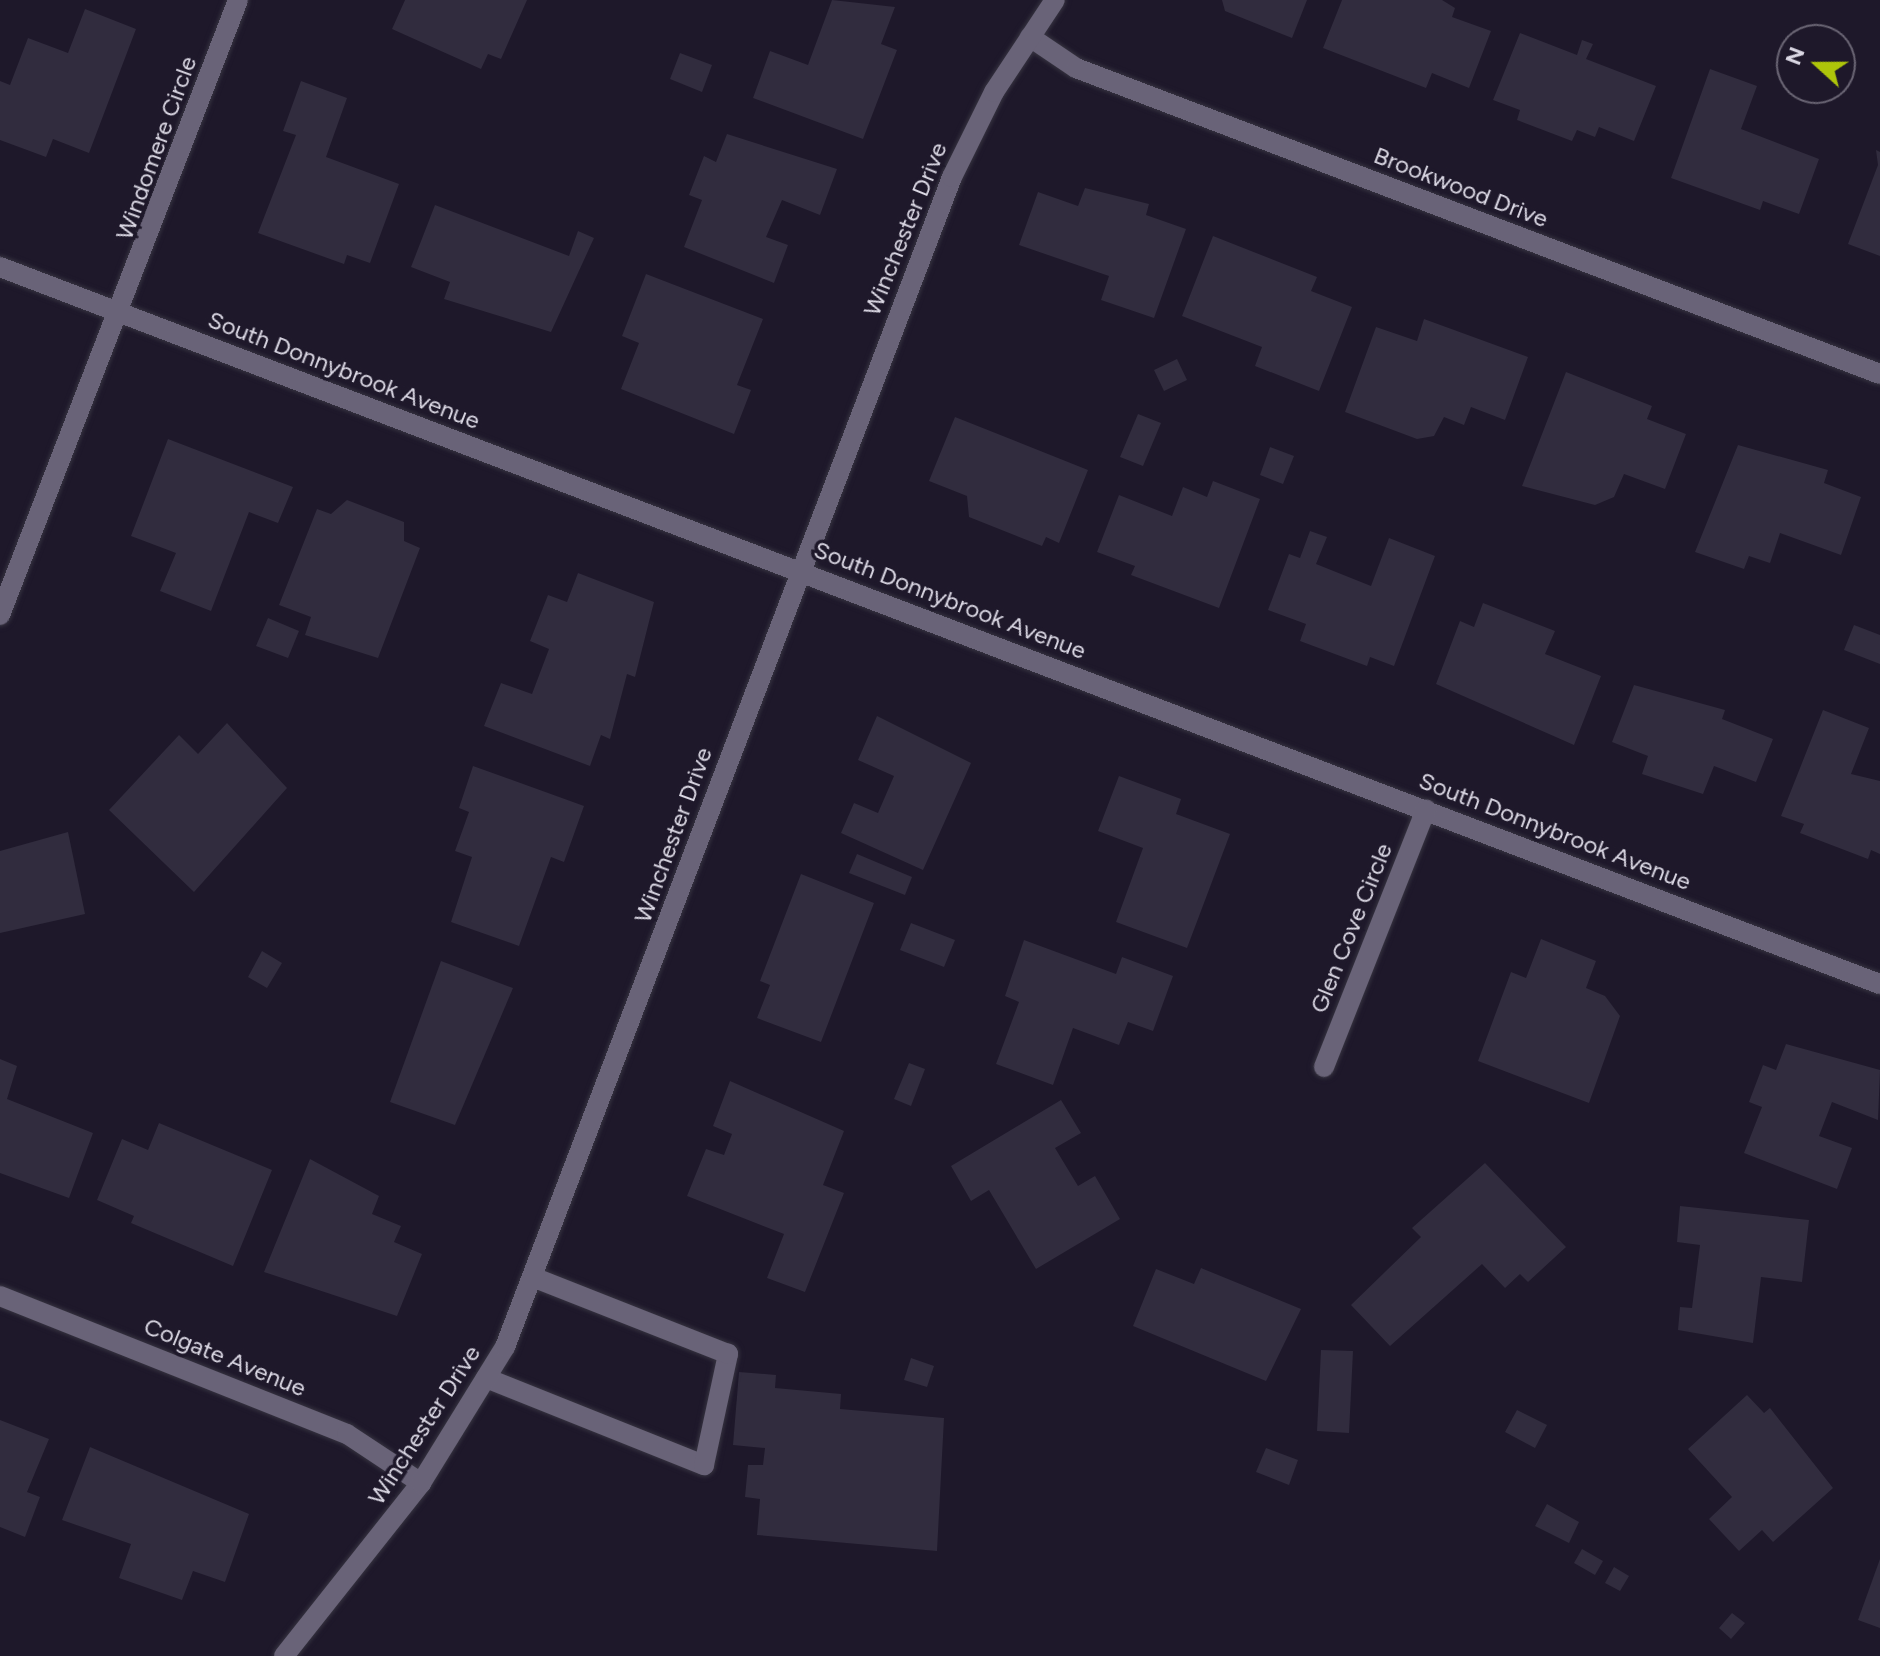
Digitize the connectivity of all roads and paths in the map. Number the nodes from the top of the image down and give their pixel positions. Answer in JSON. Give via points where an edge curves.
{"nodes":[{"id":1,"x":238,"y":0,"type":"edge"},
{"id":2,"x":1055,"y":0,"type":"edge"},
{"id":3,"x":1030,"y":37,"type":"junction"},
{"id":4,"x":0,"y":267,"type":"edge"},
{"id":5,"x":122,"y":314,"type":"junction"},
{"id":6,"x":1880,"y":374,"type":"edge"},
{"id":7,"x":798,"y":571,"type":"junction"},
{"id":8,"x":0,"y":615,"type":"edge"},
{"id":9,"x":1426,"y":809,"type":"junction"},
{"id":10,"x":1880,"y":984,"type":"edge"},
{"id":11,"x":1324,"y":1067,"type":"dead end"},
{"id":12,"x":535,"y":1278,"type":"junction"},
{"id":13,"x":0,"y":1296,"type":"edge"},
{"id":14,"x":486,"y":1378,"type":"junction"},
{"id":15,"x":421,"y":1483,"type":"junction"},
{"id":16,"x":284,"y":1656,"type":"edge"}],
"edges":[{"from":1,"to":5,"type":"street","name":"Windomere Circle"},
{"from":2,"to":3,"type":"street","name":"Winchester Drive"},
{"from":3,"to":6,"type":"street","name":"Brookwood Drive","via":[[1076,68]]},
{"from":3,"to":7,"type":"street","name":"Winchester Drive","via":[[952,177]]},
{"from":4,"to":5,"type":"street","name":"South Donnybrook Avenue"},
{"from":5,"to":7,"type":"street","name":"South Donnybrook Avenue"},
{"from":5,"to":8,"type":"street","name":"Windomere Circle"},
{"from":7,"to":9,"type":"street","name":"South Donnybrook Avenue"},
{"from":7,"to":12,"type":"street","name":"Winchester Drive"},
{"from":9,"to":10,"type":"street","name":"South Donnybrook Avenue"},
{"from":9,"to":11,"type":"street","name":"Glen Cove Circle"},
{"from":12,"to":14,"type":"street","name":"Winchester Drive"},
{"from":12,"to":14,"type":"street","via":[[728,1354],[704,1465]]},
{"from":13,"to":15,"type":"street","name":"Colgate Avenue","via":[[347,1434]]},
{"from":14,"to":15,"type":"street","name":"Winchester Drive"},
{"from":15,"to":16,"type":"street","name":"Winchester Drive"}]}
